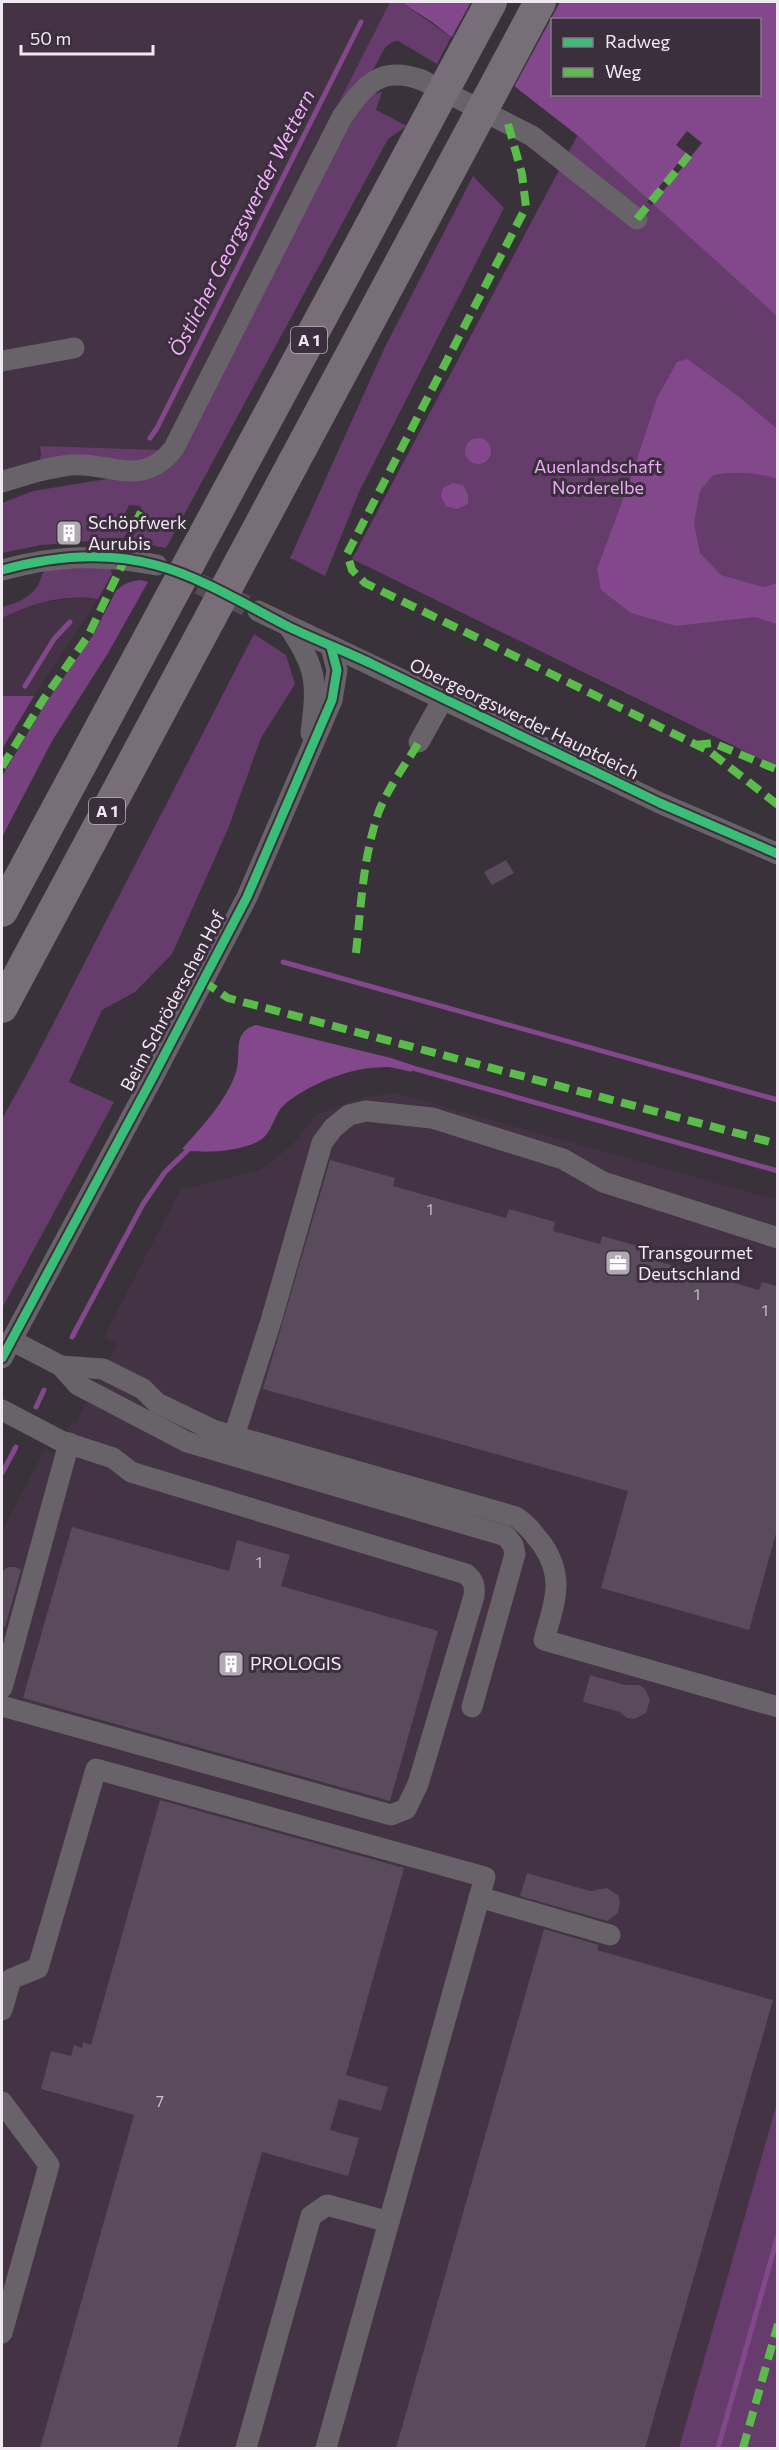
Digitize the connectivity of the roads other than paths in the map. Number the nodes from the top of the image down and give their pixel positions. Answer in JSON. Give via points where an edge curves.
{"nodes":[{"id":1,"x":491,"y":2,"type":"edge"},
{"id":2,"x":540,"y":2,"type":"edge"},
{"id":3,"x":637,"y":219,"type":"dead end"},
{"id":4,"x":74,"y":348,"type":"dead end"},
{"id":5,"x":2,"y":361,"type":"edge"},
{"id":6,"x":2,"y":482,"type":"edge"},
{"id":7,"x":157,"y":565,"type":"tunnel mouth"},
{"id":8,"x":2,"y":570,"type":"edge"},
{"id":9,"x":258,"y":611,"type":"tunnel mouth"},
{"id":10,"x":289,"y":627,"type":"junction"},
{"id":11,"x":331,"y":647,"type":"junction"},
{"id":12,"x":443,"y":699,"type":"junction"},
{"id":13,"x":419,"y":742,"type":"dead end"},
{"id":14,"x":309,"y":752,"type":"junction"},
{"id":15,"x":777,"y":854,"type":"edge"},
{"id":16,"x":2,"y":911,"type":"edge"},
{"id":17,"x":2,"y":1007,"type":"edge"},
{"id":18,"x":777,"y":1238,"type":"edge"},
{"id":19,"x":6,"y":1349,"type":"edge"},
{"id":20,"x":61,"y":1366,"type":"junction"},
{"id":21,"x":2,"y":1410,"type":"edge"},
{"id":22,"x":234,"y":1436,"type":"junction"},
{"id":23,"x":69,"y":1443,"type":"junction"},
{"id":24,"x":2,"y":1688,"type":"edge"},
{"id":25,"x":2,"y":1706,"type":"edge"},
{"id":26,"x":472,"y":1707,"type":"dead end"},
{"id":27,"x":777,"y":1707,"type":"edge"},
{"id":28,"x":480,"y":1897,"type":"junction"},
{"id":29,"x":610,"y":1935,"type":"dead end"},
{"id":30,"x":6,"y":1978,"type":"edge"},
{"id":31,"x":2,"y":2010,"type":"edge"},
{"id":32,"x":2,"y":2102,"type":"edge"},
{"id":33,"x":389,"y":2222,"type":"junction"},
{"id":34,"x":2,"y":2333,"type":"edge"},
{"id":35,"x":246,"y":2448,"type":"edge"},
{"id":36,"x":326,"y":2448,"type":"edge"}],
"edges":[{"from":1,"to":16,"type":"highway","number":"A 1"},
{"from":2,"to":17,"type":"highway","number":"A 1"},
{"from":3,"to":6,"type":"street","via":[[532,136],[422,80],[392,73],[373,81],[342,117],[167,456],[136,471],[72,465]]},
{"from":4,"to":5,"type":"street"},
{"from":7,"to":8,"type":"street","via":[[111,557],[78,557]]},
{"from":9,"to":10,"type":"street","name":"Obergeorgswerder Hauptdeich"},
{"from":10,"to":11,"type":"street","name":"Obergeorgswerder Hauptdeich"},
{"from":10,"to":14,"type":"street","name":"Beim Schröderschen Hof","via":[[303,647],[315,684]]},
{"from":11,"to":12,"type":"street","name":"Obergeorgswerder Hauptdeich"},
{"from":11,"to":14,"type":"street","name":"Beim Schröderschen Hof","via":[[337,670],[335,691]]},
{"from":12,"to":13,"type":"street"},
{"from":12,"to":15,"type":"street","name":"Obergeorgswerder Hauptdeich","via":[[680,813]]},
{"from":14,"to":19,"type":"street","name":"Beim Schröderschen Hof","via":[[247,897]]},
{"from":18,"to":22,"type":"street","via":[[603,1182],[563,1159],[432,1118],[366,1111],[349,1115],[322,1143]]},
{"from":19,"to":20,"type":"street"},
{"from":20,"to":22,"type":"street","via":[[103,1369],[143,1389],[157,1404],[199,1425]]},
{"from":20,"to":26,"type":"street","via":[[78,1385],[187,1442],[506,1536],[515,1554]]},
{"from":21,"to":23,"type":"street"},
{"from":22,"to":27,"type":"street","via":[[516,1517],[534,1532],[555,1568],[557,1594],[544,1640]]},
{"from":23,"to":24,"type":"street"},
{"from":23,"to":25,"type":"street","via":[[113,1458],[131,1472],[466,1574],[473,1580],[474,1596],[418,1784],[406,1809],[391,1815]]},
{"from":28,"to":29,"type":"street"},
{"from":28,"to":30,"type":"street","via":[[485,1878],[96,1769],[38,1968]]},
{"from":28,"to":33,"type":"street"},
{"from":30,"to":31,"type":"street"},
{"from":32,"to":34,"type":"street","via":[[49,2165]]},
{"from":33,"to":35,"type":"street","via":[[327,2205],[311,2216]]},
{"from":33,"to":36,"type":"street"}]}
